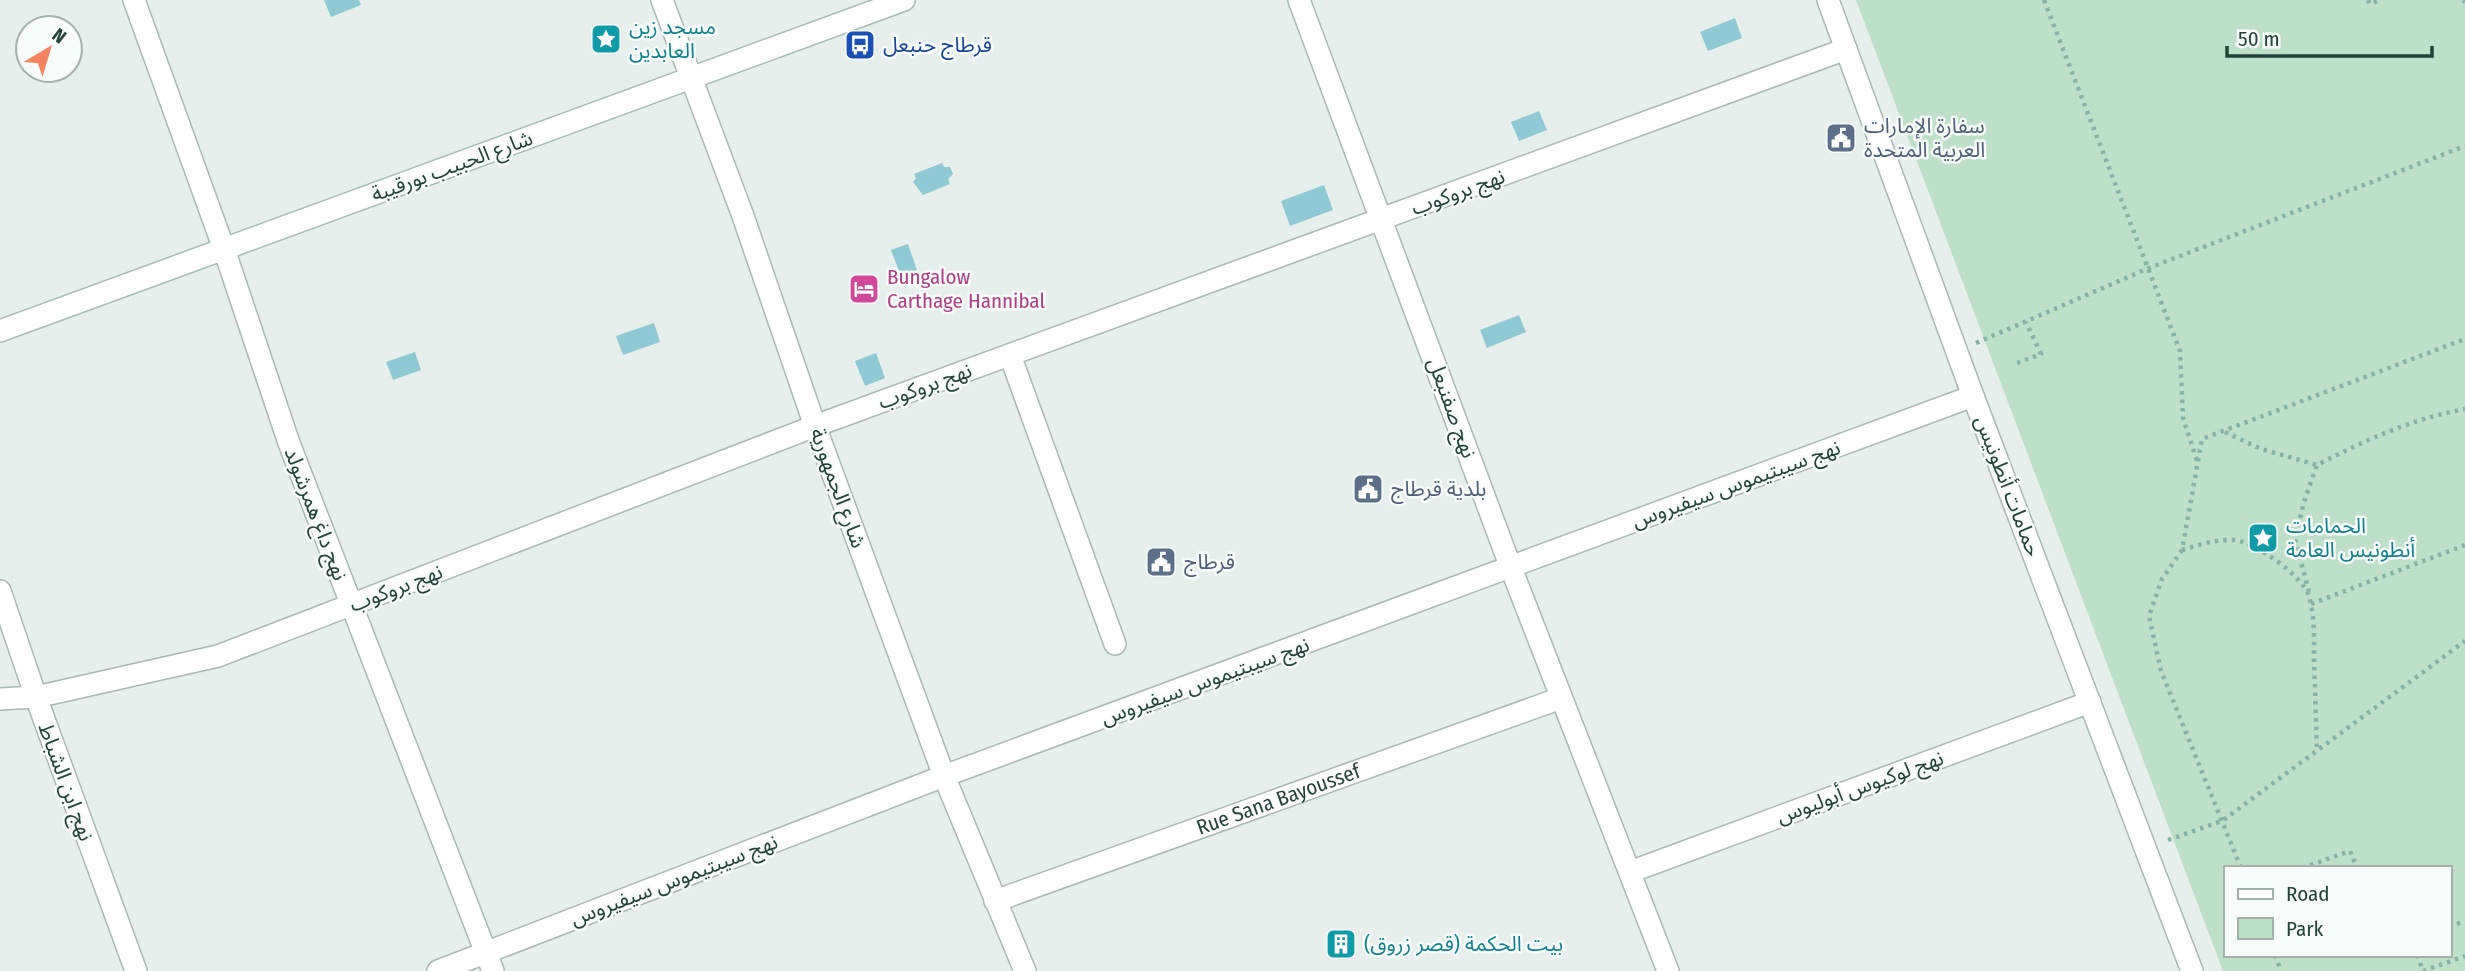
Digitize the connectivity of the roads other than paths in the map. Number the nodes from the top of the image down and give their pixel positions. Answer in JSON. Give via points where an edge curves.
{"nodes":[{"id":1,"x":134,"y":0,"type":"edge"},
{"id":2,"x":662,"y":0,"type":"edge"},
{"id":3,"x":904,"y":0,"type":"edge"},
{"id":4,"x":1299,"y":0,"type":"edge"},
{"id":5,"x":1828,"y":0,"type":"edge"},
{"id":6,"x":1846,"y":50,"type":"junction"},
{"id":7,"x":690,"y":79,"type":"junction"},
{"id":8,"x":1383,"y":220,"type":"junction"},
{"id":9,"x":224,"y":249,"type":"junction"},
{"id":10,"x":0,"y":331,"type":"edge"},
{"id":11,"x":1010,"y":355,"type":"junction"},
{"id":12,"x":1973,"y":396,"type":"junction"},
{"id":13,"x":815,"y":426,"type":"junction"},
{"id":14,"x":1511,"y":568,"type":"junction"},
{"id":15,"x":0,"y":592,"type":"edge"},
{"id":16,"x":351,"y":605,"type":"junction"},
{"id":17,"x":1115,"y":644,"type":"dead end"},
{"id":18,"x":36,"y":697,"type":"junction"},
{"id":19,"x":1561,"y":698,"type":"junction"},
{"id":20,"x":0,"y":699,"type":"edge"},
{"id":21,"x":2090,"y":702,"type":"junction"},
{"id":22,"x":944,"y":776,"type":"junction"},
{"id":23,"x":1630,"y":872,"type":"junction"},
{"id":24,"x":995,"y":901,"type":"junction"},
{"id":25,"x":490,"y":962,"type":"edge"},
{"id":26,"x":136,"y":971,"type":"edge"},
{"id":27,"x":438,"y":971,"type":"edge"},
{"id":28,"x":1025,"y":971,"type":"edge"},
{"id":29,"x":1668,"y":971,"type":"edge"},
{"id":30,"x":2192,"y":971,"type":"edge"}],
"edges":[{"from":1,"to":9,"type":"street","name":"نهج داغ همرشولد"},
{"from":2,"to":7,"type":"street","name":"شارع الجمهورية"},
{"from":3,"to":7,"type":"street","name":"شارع الحبيب بورقيبة"},
{"from":4,"to":8,"type":"street","name":"نهج صفنبعل"},
{"from":5,"to":6,"type":"street","name":"حمامات أنطونيس"},
{"from":6,"to":8,"type":"street","name":"نهج بروكوب"},
{"from":6,"to":12,"type":"street","name":"حمامات أنطونيس"},
{"from":7,"to":9,"type":"street","name":"شارع الحبيب بورقيبة"},
{"from":7,"to":13,"type":"street","name":"شارع الجمهورية"},
{"from":8,"to":11,"type":"street","name":"نهج بروكوب"},
{"from":8,"to":14,"type":"street","name":"نهج صفنبعل"},
{"from":9,"to":10,"type":"street","name":"شارع الحبيب بورقيبة"},
{"from":9,"to":16,"type":"street","name":"نهج داغ همرشولد","via":[[289,443]]},
{"from":11,"to":13,"type":"street","name":"نهج بروكوب"},
{"from":11,"to":17,"type":"street"},
{"from":12,"to":14,"type":"street","name":"نهج سيبتيموس سيفيروس"},
{"from":12,"to":21,"type":"street","name":"حمامات أنطونيس"},
{"from":13,"to":16,"type":"street","name":"نهج بروكوب"},
{"from":13,"to":22,"type":"street","name":"شارع الجمهورية"},
{"from":14,"to":19,"type":"street","name":"نهج صفنبعل"},
{"from":14,"to":22,"type":"street","name":"نهج سيبتيموس سيفيروس"},
{"from":15,"to":18,"type":"street","name":"نهج ابن الشباط"},
{"from":16,"to":18,"type":"street","name":"نهج بروكوب","via":[[218,656]]},
{"from":16,"to":25,"type":"street","name":"نهج داغ همرشولد"},
{"from":18,"to":20,"type":"street","name":"نهج بروكوب"},
{"from":18,"to":26,"type":"street","name":"نهج ابن الشباط"},
{"from":19,"to":23,"type":"street","name":"نهج صفنبعل"},
{"from":19,"to":24,"type":"street","name":"Rue Sana Bayoussef"},
{"from":21,"to":23,"type":"street","name":"نهج لوكيوس أبوليوس"},
{"from":21,"to":30,"type":"street","name":"حمامات أنطونيس"},
{"from":22,"to":24,"type":"street","name":"شارع الجمهورية"},
{"from":22,"to":25,"type":"street","name":"نهج سيبتيموس سيفيروس"},
{"from":23,"to":29,"type":"street","name":"نهج صفنبعل"},
{"from":24,"to":28,"type":"street","name":"شارع الجمهورية"},
{"from":25,"to":27,"type":"street","name":"نهج سيبتيموس سيفيروس"}]}
